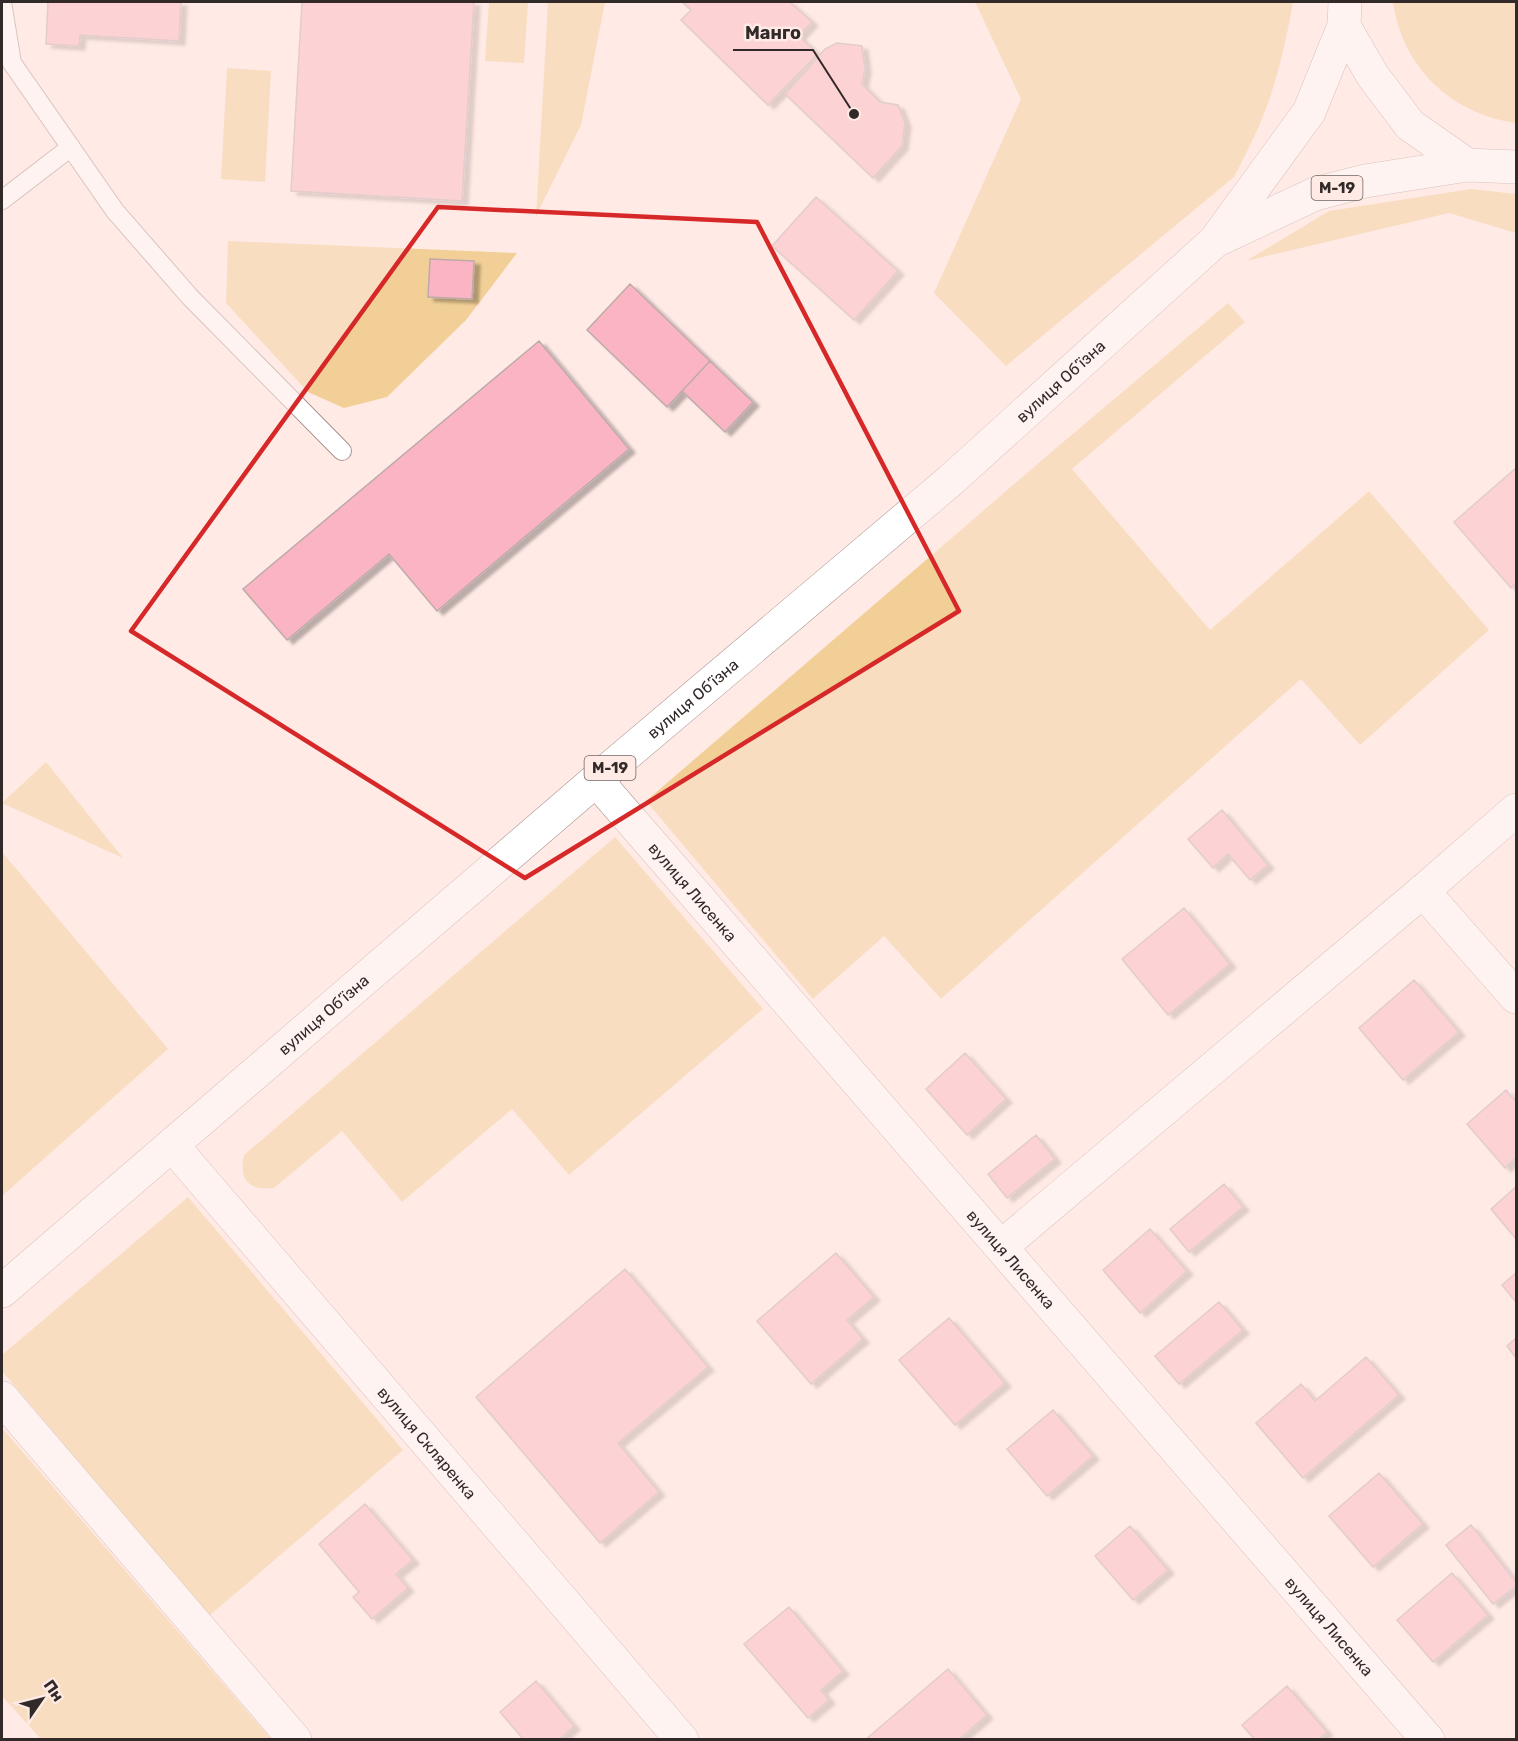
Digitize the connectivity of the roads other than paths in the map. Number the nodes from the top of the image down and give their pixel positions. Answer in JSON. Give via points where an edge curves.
{"nodes":[{"id":1,"x":2,"y":2,"type":"edge"},
{"id":2,"x":1345,"y":14,"type":"edge"},
{"id":3,"x":70,"y":147,"type":"junction"},
{"id":4,"x":1467,"y":165,"type":"junction"},
{"id":5,"x":1516,"y":168,"type":"edge"},
{"id":6,"x":2,"y":200,"type":"edge"},
{"id":7,"x":1215,"y":241,"type":"junction"},
{"id":8,"x":342,"y":452,"type":"dead end"},
{"id":9,"x":596,"y":780,"type":"junction"},
{"id":10,"x":1516,"y":810,"type":"edge"},
{"id":11,"x":1424,"y":891,"type":"junction"},
{"id":12,"x":1516,"y":997,"type":"edge"},
{"id":13,"x":172,"y":1145,"type":"junction"},
{"id":14,"x":1002,"y":1246,"type":"junction"},
{"id":15,"x":2,"y":1291,"type":"edge"},
{"id":16,"x":2,"y":1398,"type":"edge"},
{"id":17,"x":295,"y":1740,"type":"edge"},
{"id":18,"x":682,"y":1740,"type":"edge"},
{"id":19,"x":1428,"y":1740,"type":"edge"}],
"edges":[{"from":1,"to":3,"type":"lane","via":[[12,63]]},
{"from":2,"to":4,"type":"main road","number":"М-19","via":[[1373,76],[1410,125]]},
{"from":2,"to":7,"type":"main road","number":"М-19","via":[[1309,112]]},
{"from":3,"to":6,"type":"lane"},
{"from":3,"to":8,"type":"lane","via":[[115,211],[190,297]]},
{"from":4,"to":5,"type":"main road","number":"М-19"},
{"from":4,"to":7,"type":"main road","number":"М-19","via":[[1365,181],[1315,194]]},
{"from":7,"to":9,"type":"main road","name":"вулиця Об’їзна","number":"М-19","via":[[951,480]]},
{"from":9,"to":13,"type":"main road","name":"вулиця Об’їзна","number":"М-19"},
{"from":9,"to":14,"type":"main road","name":"вулиця Лисенка"},
{"from":10,"to":11,"type":"main road"},
{"from":11,"to":12,"type":"main road"},
{"from":11,"to":14,"type":"main road"},
{"from":13,"to":15,"type":"main road","name":"вулиця Об’їзна","number":"М-19"},
{"from":13,"to":18,"type":"main road","name":"вулиця Скляренка"},
{"from":14,"to":19,"type":"main road","name":"вулиця Лисенка"},
{"from":16,"to":17,"type":"main road"}]}
